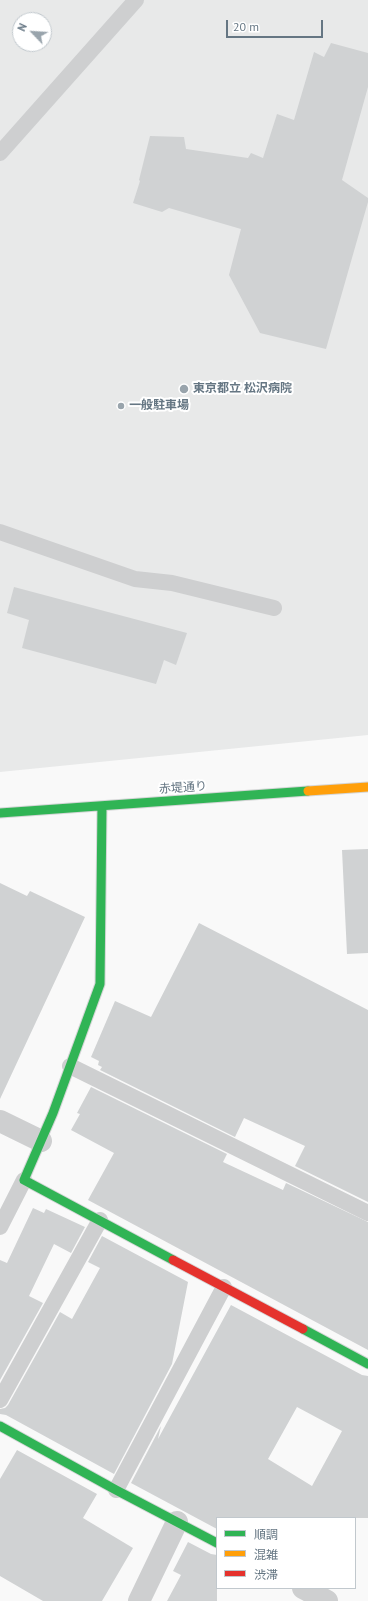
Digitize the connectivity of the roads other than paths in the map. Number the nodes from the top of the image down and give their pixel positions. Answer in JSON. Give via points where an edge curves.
{"nodes":[{"id":1,"x":136,"y":0,"type":"edge"},
{"id":2,"x":0,"y":153,"type":"edge"},
{"id":3,"x":0,"y":532,"type":"edge"},
{"id":4,"x":274,"y":608,"type":"dead end"},
{"id":5,"x":368,"y":787,"type":"edge"},
{"id":6,"x":102,"y":806,"type":"junction"},
{"id":7,"x":0,"y":813,"type":"edge"},
{"id":8,"x":70,"y":1066,"type":"junction"},
{"id":9,"x":0,"y":1121,"type":"edge"},
{"id":10,"x":41,"y":1141,"type":"junction"},
{"id":11,"x":24,"y":1180,"type":"junction"},
{"id":12,"x":368,"y":1213,"type":"edge"},
{"id":13,"x":100,"y":1220,"type":"junction"},
{"id":14,"x":0,"y":1227,"type":"edge"},
{"id":15,"x":224,"y":1287,"type":"junction"},
{"id":16,"x":368,"y":1364,"type":"edge"},
{"id":17,"x":0,"y":1400,"type":"edge"},
{"id":18,"x":0,"y":1426,"type":"edge"},
{"id":19,"x":116,"y":1490,"type":"junction"},
{"id":20,"x":177,"y":1522,"type":"junction"},
{"id":21,"x":216,"y":1542,"type":"edge"},
{"id":22,"x":305,"y":1589,"type":"edge"},
{"id":23,"x":139,"y":1601,"type":"edge"},
{"id":24,"x":327,"y":1601,"type":"edge"}],
"edges":[{"from":1,"to":2,"type":"lane"},
{"from":3,"to":4,"type":"lane","via":[[136,579],[172,583]]},
{"from":5,"to":6,"type":"street","name":"赤堤通り"},
{"from":6,"to":7,"type":"street","name":"赤堤通り"},
{"from":6,"to":8,"type":"street","via":[[100,984]]},
{"from":8,"to":10,"type":"street"},
{"from":8,"to":12,"type":"lane"},
{"from":9,"to":10,"type":"street"},
{"from":10,"to":11,"type":"street"},
{"from":11,"to":13,"type":"street"},
{"from":11,"to":14,"type":"lane"},
{"from":13,"to":15,"type":"street"},
{"from":13,"to":17,"type":"lane"},
{"from":15,"to":16,"type":"street"},
{"from":15,"to":19,"type":"lane"},
{"from":18,"to":19,"type":"street"},
{"from":19,"to":20,"type":"street"},
{"from":20,"to":21,"type":"street"},
{"from":20,"to":23,"type":"street"},
{"from":22,"to":24,"type":"street"}]}
